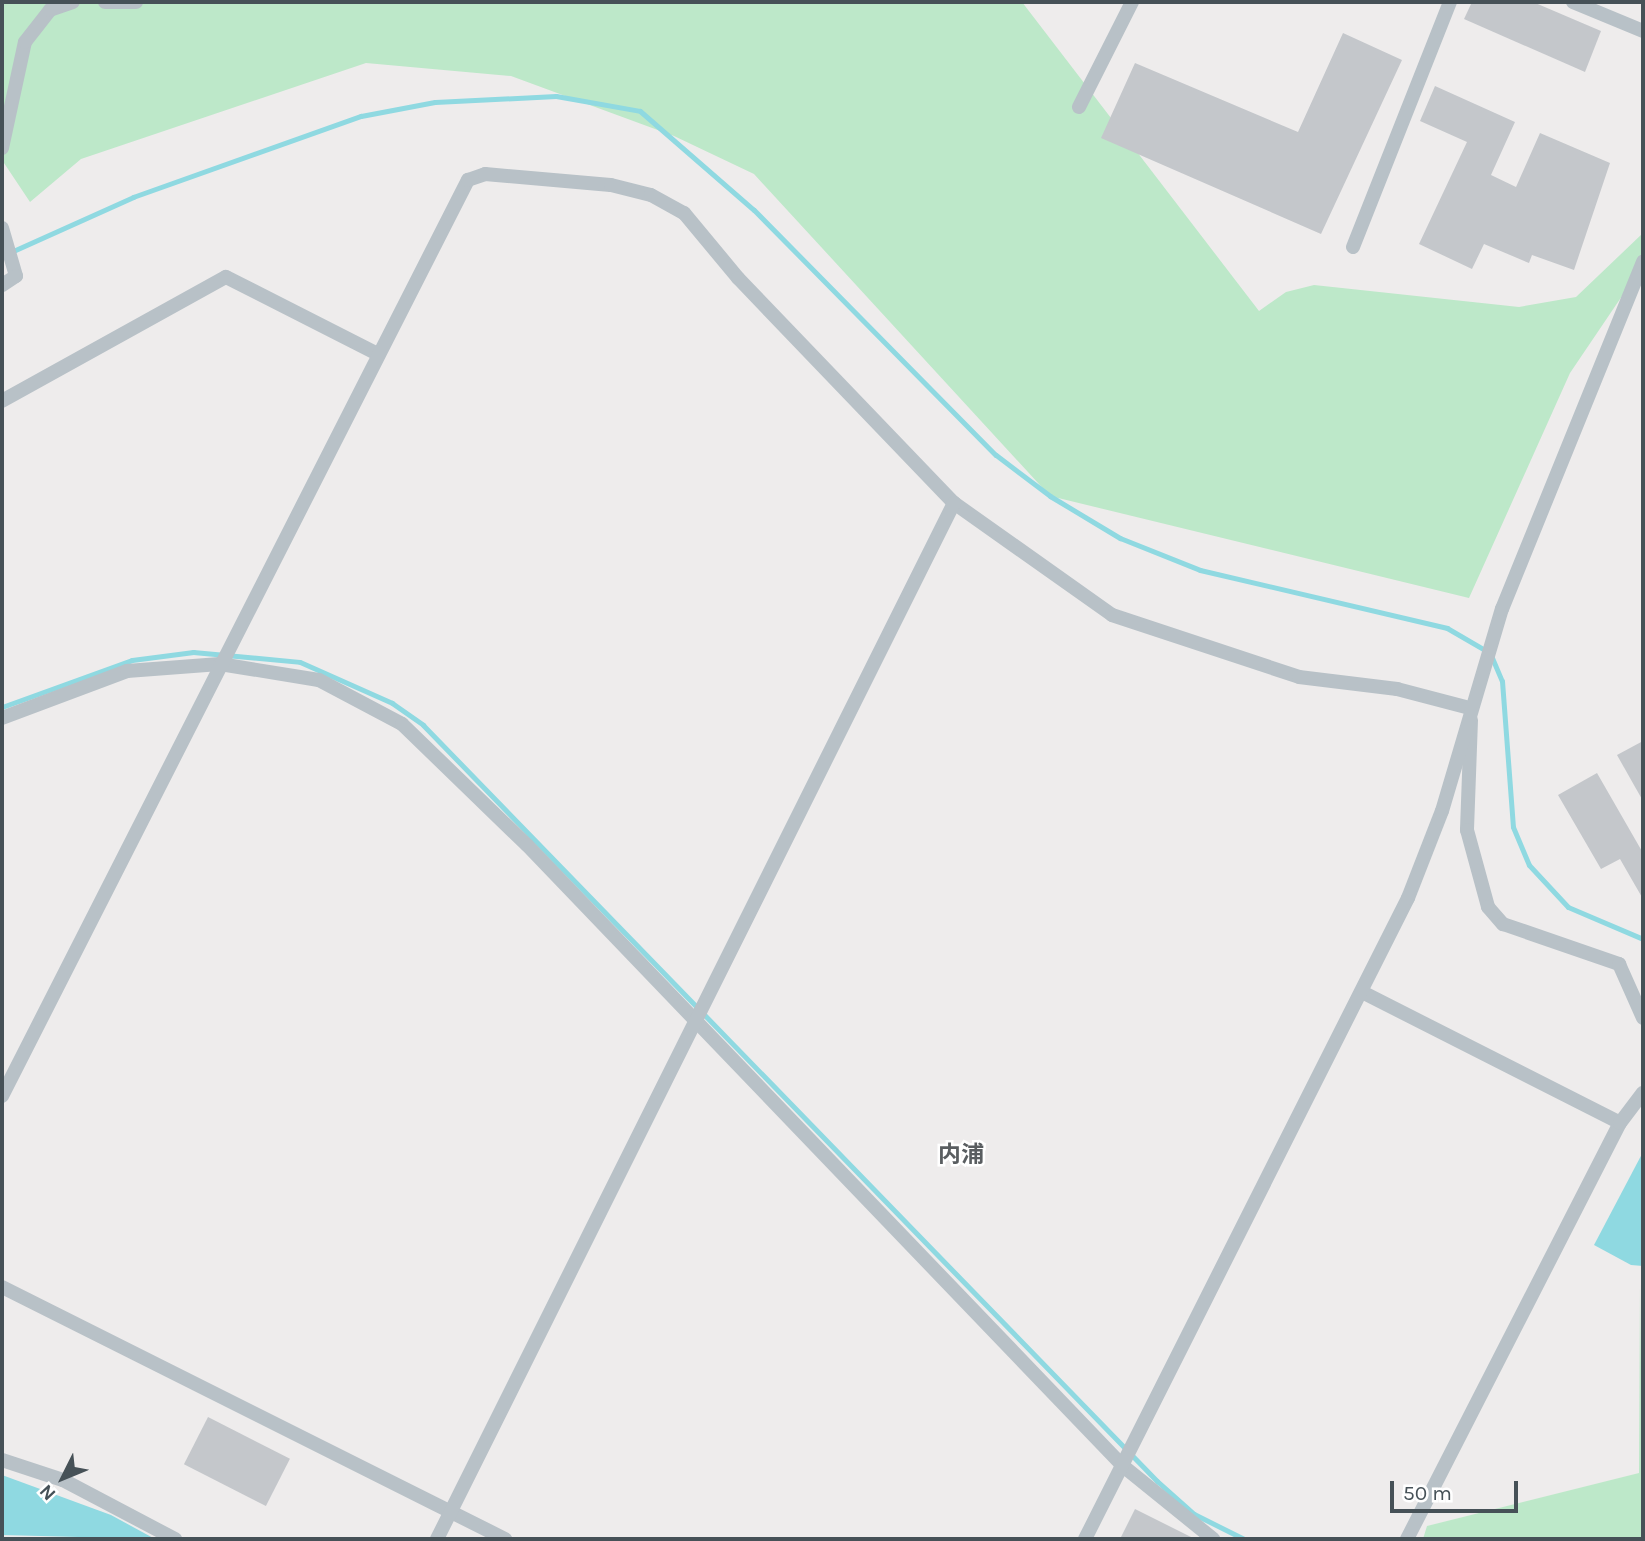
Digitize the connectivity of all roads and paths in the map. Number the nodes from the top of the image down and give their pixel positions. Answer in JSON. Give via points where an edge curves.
{"nodes":[{"id":1,"x":74,"y":2,"type":"edge"},
{"id":2,"x":105,"y":2,"type":"edge"},
{"id":3,"x":135,"y":2,"type":"edge"},
{"id":4,"x":1132,"y":2,"type":"edge"},
{"id":5,"x":1450,"y":2,"type":"edge"},
{"id":6,"x":1573,"y":2,"type":"edge"},
{"id":7,"x":1643,"y":31,"type":"edge"},
{"id":8,"x":1079,"y":107,"type":"dead end"},
{"id":9,"x":2,"y":148,"type":"edge"},
{"id":10,"x":4,"y":235,"type":"edge"},
{"id":11,"x":1353,"y":247,"type":"dead end"},
{"id":12,"x":1643,"y":261,"type":"edge"},
{"id":13,"x":2,"y":285,"type":"edge"},
{"id":14,"x":378,"y":354,"type":"junction"},
{"id":15,"x":2,"y":401,"type":"edge"},
{"id":16,"x":954,"y":503,"type":"junction"},
{"id":17,"x":220,"y":664,"type":"junction"},
{"id":18,"x":1470,"y":708,"type":"junction"},
{"id":19,"x":2,"y":718,"type":"edge"},
{"id":20,"x":1364,"y":993,"type":"junction"},
{"id":21,"x":1643,"y":1017,"type":"edge"},
{"id":22,"x":694,"y":1020,"type":"junction"},
{"id":23,"x":1643,"y":1093,"type":"edge"},
{"id":24,"x":2,"y":1096,"type":"edge"},
{"id":25,"x":1620,"y":1123,"type":"junction"},
{"id":26,"x":2,"y":1287,"type":"edge"},
{"id":27,"x":2,"y":1460,"type":"edge"},
{"id":28,"x":1123,"y":1465,"type":"junction"},
{"id":29,"x":450,"y":1512,"type":"junction"},
{"id":30,"x":175,"y":1539,"type":"edge"},
{"id":31,"x":437,"y":1539,"type":"edge"},
{"id":32,"x":505,"y":1539,"type":"edge"},
{"id":33,"x":1085,"y":1539,"type":"edge"},
{"id":34,"x":1213,"y":1539,"type":"edge"},
{"id":35,"x":1407,"y":1539,"type":"edge"}],
"edges":[{"from":1,"to":9,"type":"street","via":[[50,10],[25,42]]},
{"from":2,"to":3,"type":"street"},
{"from":4,"to":8,"type":"street"},
{"from":5,"to":11,"type":"street"},
{"from":6,"to":7,"type":"street"},
{"from":10,"to":13,"type":"street","via":[[16,276]]},
{"from":12,"to":18,"type":"street","via":[[1502,609]]},
{"from":14,"to":15,"type":"street","via":[[226,277]]},
{"from":14,"to":16,"type":"street","via":[[468,180],[507,174],[651,195],[684,213],[738,278]]},
{"from":14,"to":17,"type":"street"},
{"from":16,"to":18,"type":"street","via":[[1112,615],[1166,637],[1300,677],[1397,689]]},
{"from":16,"to":22,"type":"street"},
{"from":17,"to":19,"type":"street","via":[[127,671]]},
{"from":17,"to":22,"type":"street","via":[[318,680],[402,724]]},
{"from":17,"to":24,"type":"street"},
{"from":18,"to":20,"type":"street","via":[[1442,810]]},
{"from":18,"to":21,"type":"street","via":[[1467,830],[1484,900],[1503,924],[1619,964]]},
{"from":20,"to":25,"type":"street"},
{"from":20,"to":28,"type":"street"},
{"from":22,"to":28,"type":"street"},
{"from":22,"to":29,"type":"street"},
{"from":23,"to":25,"type":"street"},
{"from":25,"to":35,"type":"street"},
{"from":26,"to":29,"type":"street"},
{"from":27,"to":30,"type":"street","via":[[63,1480]]},
{"from":28,"to":33,"type":"street"},
{"from":28,"to":34,"type":"street"},
{"from":29,"to":31,"type":"street"},
{"from":29,"to":32,"type":"street"}]}
